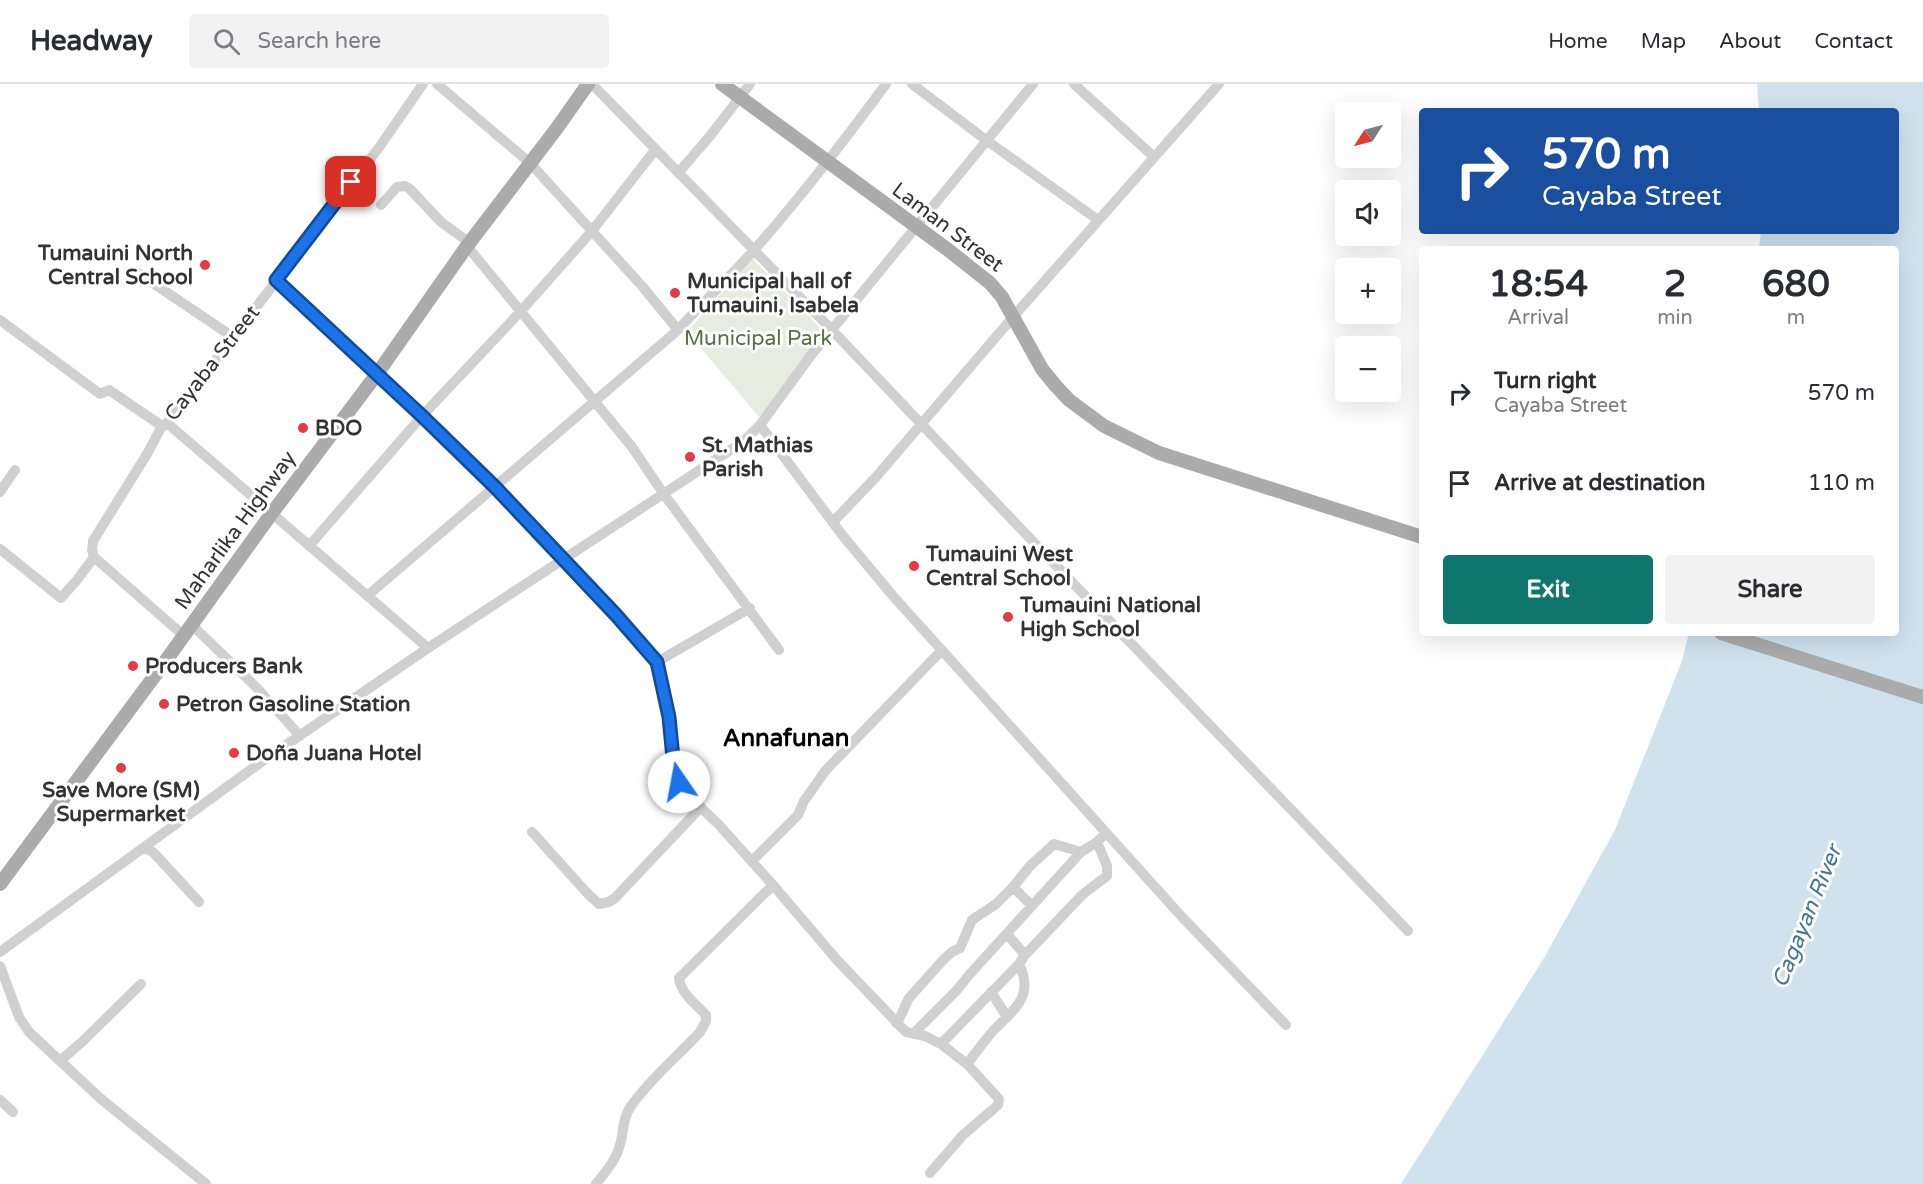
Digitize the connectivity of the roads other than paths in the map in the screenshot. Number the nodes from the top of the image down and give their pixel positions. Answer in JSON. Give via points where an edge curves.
{"nodes":[{"id":1,"x":423,"y":84,"type":"edge"},
{"id":2,"x":437,"y":84,"type":"edge"},
{"id":3,"x":590,"y":84,"type":"edge"},
{"id":4,"x":722,"y":84,"type":"edge"},
{"id":5,"x":750,"y":84,"type":"edge"},
{"id":6,"x":886,"y":84,"type":"edge"},
{"id":7,"x":912,"y":84,"type":"edge"},
{"id":8,"x":1033,"y":84,"type":"edge"},
{"id":9,"x":1074,"y":84,"type":"edge"},
{"id":10,"x":1219,"y":84,"type":"edge"},
{"id":11,"x":739,"y":97,"type":"junction"},
{"id":12,"x":986,"y":140,"type":"junction"},
{"id":13,"x":655,"y":150,"type":"junction"},
{"id":14,"x":1154,"y":157,"type":"junction"},
{"id":15,"x":531,"y":163,"type":"junction"},
{"id":16,"x":828,"y":163,"type":"junction"},
{"id":17,"x":679,"y":172,"type":"junction"},
{"id":18,"x":381,"y":205,"type":"dead end"},
{"id":19,"x":1098,"y":220,"type":"junction"},
{"id":20,"x":916,"y":227,"type":"junction"},
{"id":21,"x":592,"y":231,"type":"junction"},
{"id":22,"x":469,"y":244,"type":"junction"},
{"id":23,"x":753,"y":251,"type":"junction"},
{"id":24,"x":135,"y":271,"type":"dead end"},
{"id":25,"x":276,"y":280,"type":"junction"},
{"id":26,"x":521,"y":311,"type":"junction"},
{"id":27,"x":1013,"y":316,"type":"junction"},
{"id":28,"x":0,"y":320,"type":"edge"},
{"id":29,"x":678,"y":330,"type":"junction"},
{"id":30,"x":831,"y":330,"type":"junction"},
{"id":31,"x":233,"y":337,"type":"junction"},
{"id":32,"x":377,"y":374,"type":"junction"},
{"id":33,"x":593,"y":401,"type":"junction"},
{"id":34,"x":422,"y":416,"type":"junction"},
{"id":35,"x":164,"y":425,"type":"junction"},
{"id":36,"x":760,"y":426,"type":"junction"},
{"id":37,"x":921,"y":426,"type":"junction"},
{"id":38,"x":15,"y":470,"type":"dead end"},
{"id":39,"x":495,"y":487,"type":"junction"},
{"id":40,"x":0,"y":492,"type":"edge"},
{"id":41,"x":663,"y":493,"type":"junction"},
{"id":42,"x":272,"y":513,"type":"junction"},
{"id":43,"x":833,"y":522,"type":"junction"},
{"id":44,"x":1419,"y":536,"type":"edge"},
{"id":45,"x":309,"y":546,"type":"junction"},
{"id":46,"x":0,"y":549,"type":"edge"},
{"id":47,"x":94,"y":557,"type":"junction"},
{"id":48,"x":565,"y":560,"type":"junction"},
{"id":49,"x":367,"y":596,"type":"junction"},
{"id":50,"x":750,"y":608,"type":"junction"},
{"id":51,"x":187,"y":630,"type":"junction"},
{"id":52,"x":1730,"y":636,"type":"edge"},
{"id":53,"x":428,"y":648,"type":"junction"},
{"id":54,"x":779,"y":650,"type":"dead end"},
{"id":55,"x":941,"y":651,"type":"junction"},
{"id":56,"x":657,"y":662,"type":"junction"},
{"id":57,"x":1923,"y":697,"type":"edge"},
{"id":58,"x":300,"y":736,"type":"junction"},
{"id":59,"x":701,"y":807,"type":"junction"},
{"id":60,"x":532,"y":832,"type":"dead end"},
{"id":61,"x":1106,"y":833,"type":"junction"},
{"id":62,"x":1097,"y":842,"type":"junction"},
{"id":63,"x":144,"y":848,"type":"junction"},
{"id":64,"x":1080,"y":852,"type":"junction"},
{"id":65,"x":752,"y":861,"type":"junction"},
{"id":66,"x":0,"y":884,"type":"edge"},
{"id":67,"x":773,"y":885,"type":"junction"},
{"id":68,"x":1013,"y":887,"type":"junction"},
{"id":69,"x":199,"y":902,"type":"dead end"},
{"id":70,"x":1032,"y":906,"type":"junction"},
{"id":71,"x":1408,"y":931,"type":"dead end"},
{"id":72,"x":1007,"y":934,"type":"junction"},
{"id":73,"x":0,"y":952,"type":"edge"},
{"id":74,"x":1022,"y":960,"type":"junction"},
{"id":75,"x":0,"y":966,"type":"edge"},
{"id":76,"x":141,"y":984,"type":"dead end"},
{"id":77,"x":991,"y":992,"type":"junction"},
{"id":78,"x":1007,"y":1017,"type":"junction"},
{"id":79,"x":896,"y":1023,"type":"junction"},
{"id":80,"x":1286,"y":1025,"type":"dead end"},
{"id":81,"x":913,"y":1034,"type":"junction"},
{"id":82,"x":942,"y":1044,"type":"junction"},
{"id":83,"x":60,"y":1061,"type":"junction"},
{"id":84,"x":967,"y":1064,"type":"junction"},
{"id":85,"x":0,"y":1100,"type":"edge"},
{"id":86,"x":13,"y":1112,"type":"dead end"},
{"id":87,"x":930,"y":1173,"type":"dead end"},
{"id":88,"x":206,"y":1184,"type":"edge"},
{"id":89,"x":596,"y":1184,"type":"edge"}],
"edges":[{"from":1,"to":25,"type":"street","name":"Cayaba Street"},
{"from":2,"to":15,"type":"street"},
{"from":3,"to":13,"type":"street"},
{"from":3,"to":15,"type":"main road","name":"Maharlika Highway"},
{"from":4,"to":11,"type":"main road","name":"Laman Street"},
{"from":5,"to":11,"type":"street"},
{"from":6,"to":16,"type":"street"},
{"from":7,"to":12,"type":"street"},
{"from":8,"to":12,"type":"street"},
{"from":9,"to":14,"type":"street"},
{"from":10,"to":14,"type":"street"},
{"from":11,"to":16,"type":"main road","name":"Laman Street"},
{"from":11,"to":17,"type":"street"},
{"from":12,"to":19,"type":"street"},
{"from":12,"to":20,"type":"street"},
{"from":13,"to":17,"type":"street"},
{"from":13,"to":21,"type":"street"},
{"from":14,"to":19,"type":"street"},
{"from":15,"to":21,"type":"street"},
{"from":15,"to":22,"type":"main road","name":"Maharlika Highway"},
{"from":16,"to":20,"type":"main road","name":"Laman Street"},
{"from":16,"to":23,"type":"street"},
{"from":17,"to":23,"type":"street"},
{"from":18,"to":22,"type":"street","via":[[397,187],[405,186]]},
{"from":19,"to":27,"type":"street"},
{"from":20,"to":27,"type":"main road","name":"Laman Street","via":[[990,283]]},
{"from":20,"to":30,"type":"street"},
{"from":21,"to":26,"type":"street"},
{"from":21,"to":29,"type":"street"},
{"from":22,"to":26,"type":"street"},
{"from":22,"to":32,"type":"main road","name":"Maharlika Highway"},
{"from":23,"to":29,"type":"street"},
{"from":23,"to":30,"type":"street"},
{"from":24,"to":31,"type":"street"},
{"from":25,"to":31,"type":"street","name":"Cayaba Street"},
{"from":25,"to":32,"type":"street"},
{"from":26,"to":33,"type":"street"},
{"from":26,"to":34,"type":"street"},
{"from":27,"to":37,"type":"street"},
{"from":27,"to":44,"type":"main road","name":"Laman Street","via":[[1055,385],[1086,414],[1125,438],[1241,481]]},
{"from":28,"to":35,"type":"street","via":[[99,394],[109,390]]},
{"from":29,"to":33,"type":"street"},
{"from":30,"to":36,"type":"street"},
{"from":30,"to":37,"type":"street"},
{"from":31,"to":35,"type":"street","name":"Cayaba Street"},
{"from":32,"to":34,"type":"street"},
{"from":32,"to":42,"type":"main road","name":"Maharlika Highway"},
{"from":33,"to":39,"type":"street"},
{"from":33,"to":41,"type":"street","via":[[632,447]]},
{"from":34,"to":39,"type":"street"},
{"from":34,"to":45,"type":"street"},
{"from":35,"to":42,"type":"street"},
{"from":35,"to":47,"type":"street","name":"Cayaba Street","via":[[93,541]]},
{"from":36,"to":41,"type":"street","via":[[732,450]]},
{"from":36,"to":43,"type":"street"},
{"from":37,"to":43,"type":"street"},
{"from":37,"to":71,"type":"street"},
{"from":38,"to":40,"type":"street"},
{"from":39,"to":48,"type":"street"},
{"from":39,"to":49,"type":"street"},
{"from":41,"to":48,"type":"street"},
{"from":41,"to":50,"type":"street"},
{"from":42,"to":45,"type":"street"},
{"from":42,"to":51,"type":"main road","name":"Maharlika Highway"},
{"from":43,"to":55,"type":"street"},
{"from":45,"to":49,"type":"street"},
{"from":46,"to":47,"type":"street","via":[[61,598]]},
{"from":47,"to":51,"type":"street"},
{"from":48,"to":53,"type":"street"},
{"from":48,"to":56,"type":"street"},
{"from":49,"to":53,"type":"street"},
{"from":50,"to":54,"type":"street"},
{"from":50,"to":56,"type":"street"},
{"from":51,"to":58,"type":"street","via":[[258,689]]},
{"from":51,"to":66,"type":"main road","name":"Maharlika Highway"},
{"from":52,"to":57,"type":"main road"},
{"from":53,"to":58,"type":"street"},
{"from":55,"to":61,"type":"street"},
{"from":55,"to":65,"type":"street","via":[[826,770],[798,814]]},
{"from":56,"to":59,"type":"street","via":[[679,782]]},
{"from":58,"to":63,"type":"street"},
{"from":59,"to":60,"type":"street","via":[[615,898],[599,904]]},
{"from":59,"to":65,"type":"street"},
{"from":61,"to":62,"type":"street"},
{"from":61,"to":80,"type":"street"},
{"from":62,"to":64,"type":"street"},
{"from":62,"to":74,"type":"street","via":[[1107,876],[1083,894]]},
{"from":63,"to":69,"type":"street","via":[[153,852]]},
{"from":63,"to":73,"type":"street"},
{"from":64,"to":68,"type":"street","via":[[1054,844]]},
{"from":64,"to":70,"type":"street"},
{"from":65,"to":67,"type":"street"},
{"from":67,"to":79,"type":"street"},
{"from":67,"to":89,"type":"street","via":[[679,978],[687,995],[706,1015],[706,1021],[631,1106],[623,1122],[617,1155]]},
{"from":68,"to":70,"type":"street"},
{"from":68,"to":79,"type":"street","via":[[972,920],[960,948],[914,992]]},
{"from":70,"to":72,"type":"street"},
{"from":72,"to":74,"type":"street"},
{"from":72,"to":81,"type":"street"},
{"from":74,"to":77,"type":"street"},
{"from":74,"to":78,"type":"street","via":[[1024,994]]},
{"from":75,"to":83,"type":"street","via":[[19,1017]]},
{"from":76,"to":83,"type":"street"},
{"from":77,"to":78,"type":"street"},
{"from":77,"to":82,"type":"street"},
{"from":78,"to":84,"type":"street"},
{"from":79,"to":81,"type":"street"},
{"from":81,"to":82,"type":"street"},
{"from":82,"to":84,"type":"street"},
{"from":83,"to":88,"type":"street"},
{"from":84,"to":87,"type":"street","via":[[996,1094],[999,1105],[963,1135]]},
{"from":85,"to":86,"type":"street"}]}
